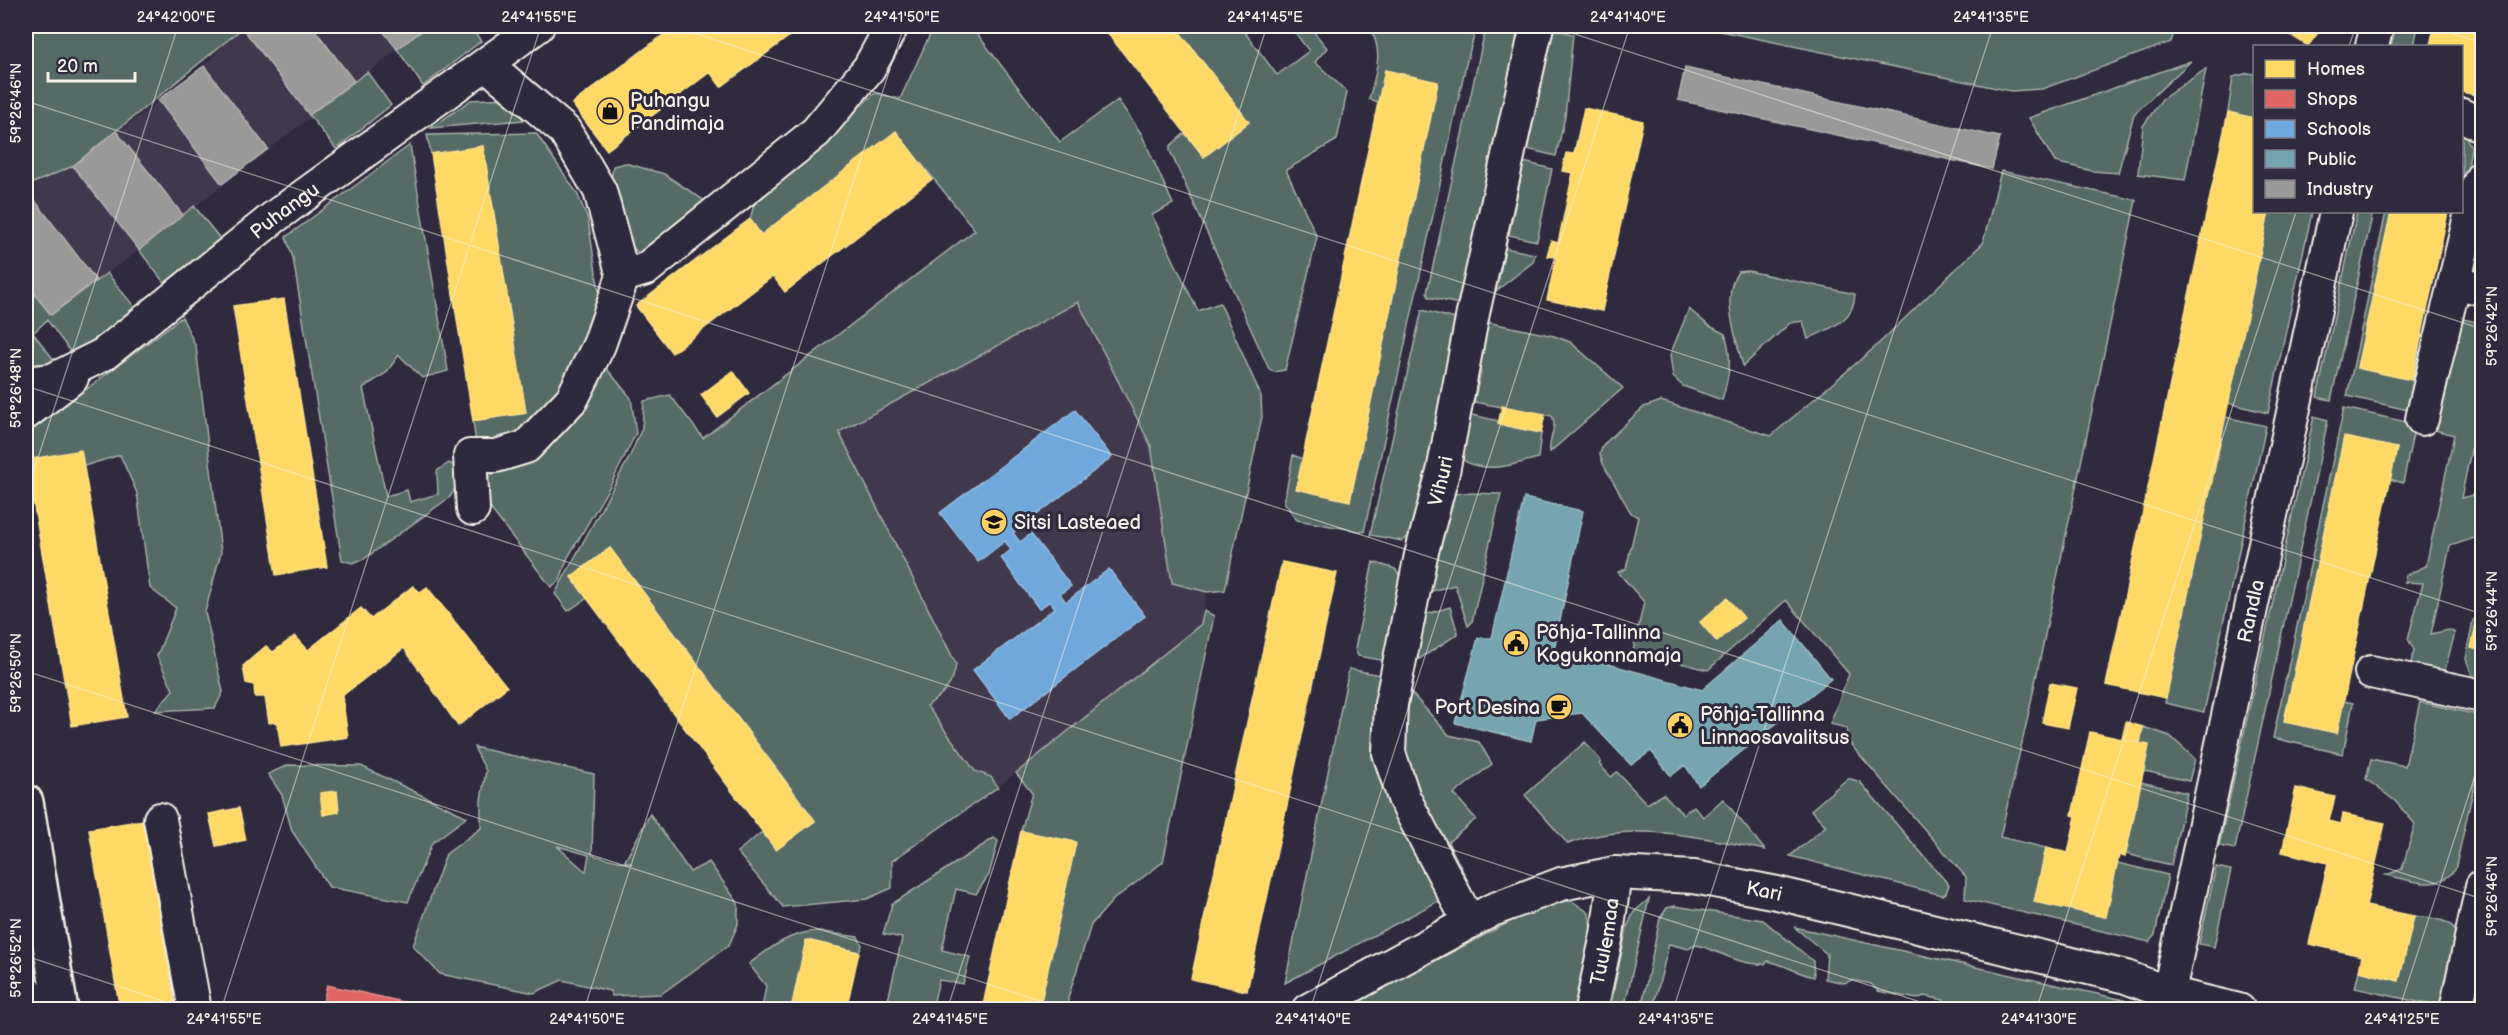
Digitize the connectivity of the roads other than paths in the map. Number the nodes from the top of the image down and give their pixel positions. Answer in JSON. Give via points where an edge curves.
{"nodes":[{"id":1,"x":538,"y":26,"type":"edge"},
{"id":2,"x":892,"y":26,"type":"edge"},
{"id":3,"x":1537,"y":26,"type":"edge"},
{"id":4,"x":2377,"y":26,"type":"edge"},
{"id":5,"x":2372,"y":45,"type":"edge"},
{"id":6,"x":486,"y":64,"type":"junction"},
{"id":7,"x":2463,"y":116,"type":"edge"},
{"id":8,"x":2482,"y":126,"type":"edge"},
{"id":9,"x":2482,"y":177,"type":"edge"},
{"id":10,"x":2336,"y":213,"type":"edge"},
{"id":11,"x":623,"y":276,"type":"junction"},
{"id":12,"x":2469,"y":285,"type":"edge"},
{"id":13,"x":104,"y":354,"type":"junction"},
{"id":14,"x":26,"y":383,"type":"edge"},
{"id":15,"x":26,"y":413,"type":"edge"},
{"id":16,"x":2422,"y":419,"type":"dead end"},
{"id":17,"x":473,"y":508,"type":"dead end"},
{"id":18,"x":2372,"y":672,"type":"dead end"},
{"id":19,"x":2482,"y":696,"type":"edge"},
{"id":20,"x":26,"y":802,"type":"edge"},
{"id":21,"x":160,"y":819,"type":"dead end"},
{"id":22,"x":1615,"y":873,"type":"junction"},
{"id":23,"x":2482,"y":886,"type":"edge"},
{"id":24,"x":1469,"y":922,"type":"junction"},
{"id":25,"x":26,"y":992,"type":"edge"},
{"id":26,"x":2167,"y":1001,"type":"edge"},
{"id":27,"x":28,"y":1010,"type":"edge"},
{"id":28,"x":62,"y":1010,"type":"edge"},
{"id":29,"x":195,"y":1010,"type":"edge"},
{"id":30,"x":1308,"y":1010,"type":"edge"},
{"id":31,"x":1591,"y":1010,"type":"edge"},
{"id":32,"x":2239,"y":1010,"type":"edge"},
{"id":33,"x":2456,"y":1010,"type":"edge"}],
"edges":[{"from":1,"to":6,"type":"street","name":"Puhangu"},
{"from":2,"to":11,"type":"street","via":[[869,68],[816,132],[646,269]]},
{"from":3,"to":24,"type":"street","name":"Vihuri","via":[[1391,704],[1389,753],[1404,798]]},
{"from":4,"to":5,"type":"street"},
{"from":6,"to":11,"type":"street","via":[[565,131],[600,191]]},
{"from":6,"to":13,"type":"street","name":"Puhangu","via":[[273,218]]},
{"from":7,"to":8,"type":"street"},
{"from":9,"to":12,"type":"street","via":[[2477,187]]},
{"from":10,"to":26,"type":"street","name":"Randla"},
{"from":11,"to":17,"type":"street","via":[[599,345],[572,399],[526,447],[496,456],[470,456]]},
{"from":12,"to":16,"type":"street"},
{"from":13,"to":14,"type":"street","name":"Puhangu","via":[[52,380]]},
{"from":13,"to":15,"type":"street"},
{"from":18,"to":19,"type":"street"},
{"from":20,"to":28,"type":"main road"},
{"from":21,"to":29,"type":"street"},
{"from":22,"to":24,"type":"street","name":"Kari","via":[[1561,884]]},
{"from":22,"to":26,"type":"street","name":"Kari","via":[[1694,877],[1777,893],[2126,977]]},
{"from":22,"to":31,"type":"street","name":"Tuulemaa"},
{"from":23,"to":33,"type":"street"},
{"from":24,"to":30,"type":"street","name":"Kari"},
{"from":25,"to":27,"type":"main road"},
{"from":26,"to":32,"type":"street","name":"Kari"}]}
